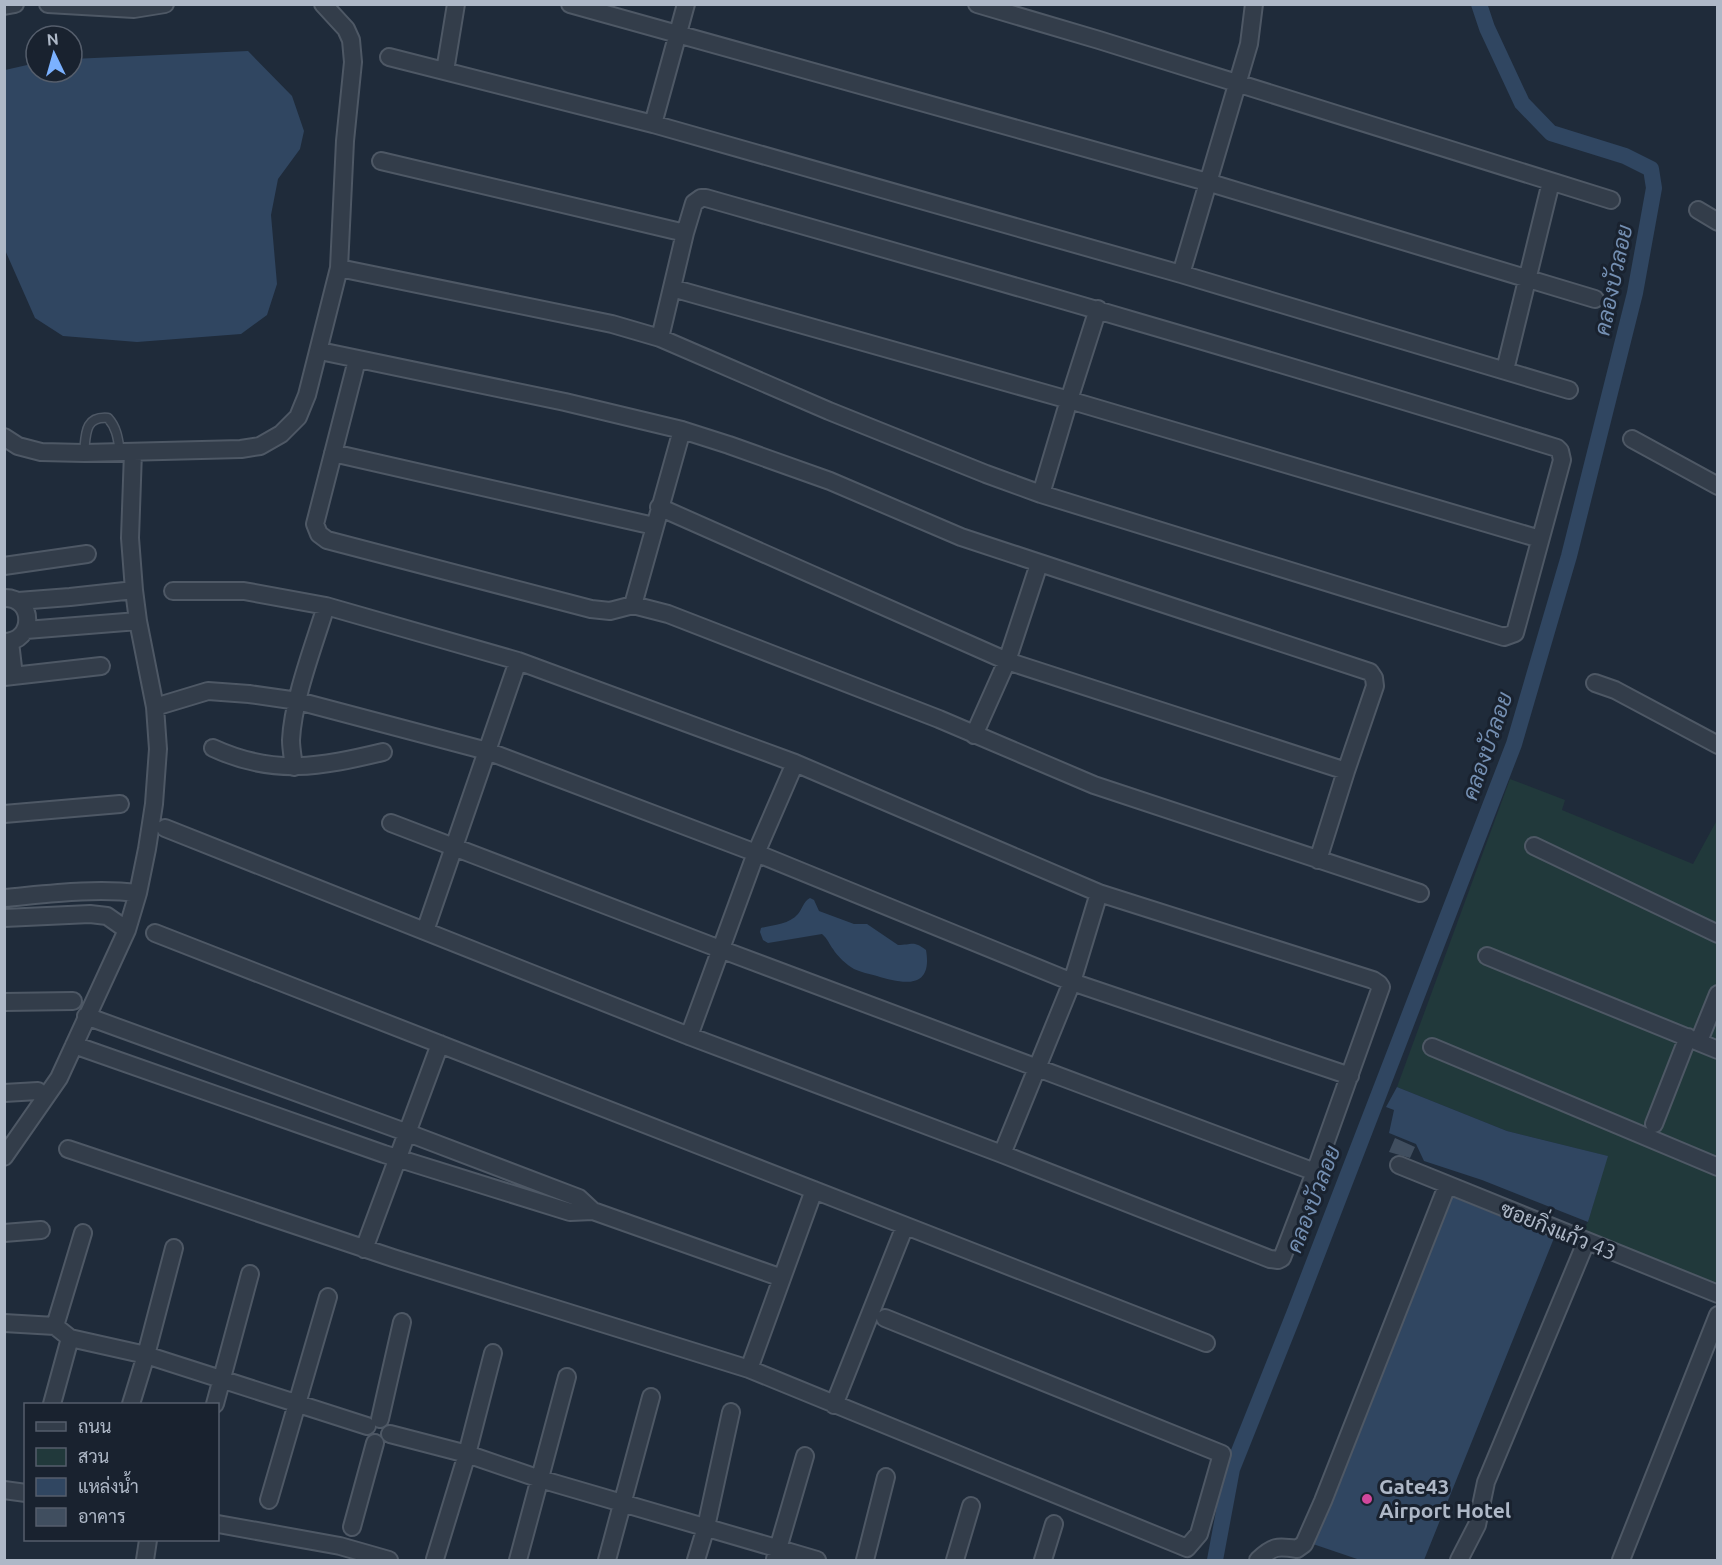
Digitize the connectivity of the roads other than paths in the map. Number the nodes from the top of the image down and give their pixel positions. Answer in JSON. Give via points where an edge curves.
{"nodes":[{"id":1,"x":15,"y":4,"type":"edge"},
{"id":2,"x":48,"y":4,"type":"edge"},
{"id":3,"x":165,"y":4,"type":"edge"},
{"id":4,"x":323,"y":4,"type":"edge"},
{"id":5,"x":456,"y":4,"type":"edge"},
{"id":6,"x":570,"y":4,"type":"edge"},
{"id":7,"x":686,"y":4,"type":"edge"},
{"id":8,"x":976,"y":4,"type":"edge"},
{"id":9,"x":1254,"y":4,"type":"edge"},
{"id":10,"x":4,"y":6,"type":"edge"},
{"id":11,"x":134,"y":7,"type":"edge"},
{"id":12,"x":677,"y":35,"type":"junction"},
{"id":13,"x":389,"y":57,"type":"dead end"},
{"id":14,"x":445,"y":71,"type":"junction"},
{"id":15,"x":1237,"y":83,"type":"junction"},
{"id":16,"x":653,"y":124,"type":"junction"},
{"id":17,"x":381,"y":161,"type":"dead end"},
{"id":18,"x":1207,"y":182,"type":"junction"},
{"id":19,"x":1551,"y":182,"type":"junction"},
{"id":20,"x":1611,"y":200,"type":"dead end"},
{"id":21,"x":1698,"y":210,"type":"dead end"},
{"id":22,"x":1718,"y":222,"type":"edge"},
{"id":23,"x":685,"y":233,"type":"junction"},
{"id":24,"x":339,"y":268,"type":"junction"},
{"id":25,"x":1181,"y":274,"type":"junction"},
{"id":26,"x":1528,"y":279,"type":"junction"},
{"id":27,"x":672,"y":288,"type":"junction"},
{"id":28,"x":1595,"y":299,"type":"dead end"},
{"id":29,"x":1098,"y":309,"type":"junction"},
{"id":30,"x":660,"y":338,"type":"junction"},
{"id":31,"x":320,"y":351,"type":"junction"},
{"id":32,"x":357,"y":360,"type":"junction"},
{"id":33,"x":1505,"y":370,"type":"junction"},
{"id":34,"x":1569,"y":390,"type":"dead end"},
{"id":35,"x":1069,"y":400,"type":"junction"},
{"id":36,"x":682,"y":430,"type":"junction"},
{"id":37,"x":4,"y":437,"type":"edge"},
{"id":38,"x":1632,"y":440,"type":"dead end"},
{"id":39,"x":127,"y":452,"type":"junction"},
{"id":40,"x":84,"y":453,"type":"junction"},
{"id":41,"x":333,"y":453,"type":"junction"},
{"id":42,"x":1718,"y":486,"type":"edge"},
{"id":43,"x":1041,"y":494,"type":"junction"},
{"id":44,"x":659,"y":507,"type":"junction"},
{"id":45,"x":654,"y":526,"type":"junction"},
{"id":46,"x":1540,"y":539,"type":"junction"},
{"id":47,"x":87,"y":554,"type":"dead end"},
{"id":48,"x":1039,"y":564,"type":"junction"},
{"id":49,"x":4,"y":566,"type":"edge"},
{"id":50,"x":134,"y":590,"type":"junction"},
{"id":51,"x":173,"y":591,"type":"dead end"},
{"id":52,"x":11,"y":599,"type":"edge"},
{"id":53,"x":633,"y":605,"type":"junction"},
{"id":54,"x":326,"y":606,"type":"junction"},
{"id":55,"x":138,"y":621,"type":"junction"},
{"id":56,"x":26,"y":630,"type":"junction"},
{"id":57,"x":8,"y":642,"type":"edge"},
{"id":58,"x":518,"y":661,"type":"junction"},
{"id":59,"x":1007,"y":661,"type":"junction"},
{"id":60,"x":101,"y":666,"type":"dead end"},
{"id":61,"x":9,"y":676,"type":"edge"},
{"id":62,"x":1595,"y":683,"type":"dead end"},
{"id":63,"x":298,"y":701,"type":"junction"},
{"id":64,"x":155,"y":707,"type":"junction"},
{"id":65,"x":974,"y":735,"type":"junction"},
{"id":66,"x":1718,"y":745,"type":"edge"},
{"id":67,"x":213,"y":748,"type":"dead end"},
{"id":68,"x":487,"y":751,"type":"junction"},
{"id":69,"x":383,"y":752,"type":"dead end"},
{"id":70,"x":795,"y":763,"type":"junction"},
{"id":71,"x":294,"y":767,"type":"junction"},
{"id":72,"x":1346,"y":771,"type":"junction"},
{"id":73,"x":120,"y":804,"type":"dead end"},
{"id":74,"x":4,"y":814,"type":"edge"},
{"id":75,"x":392,"y":823,"type":"dead end"},
{"id":76,"x":165,"y":828,"type":"dead end"},
{"id":77,"x":454,"y":846,"type":"junction"},
{"id":78,"x":1534,"y":846,"type":"dead end"},
{"id":79,"x":756,"y":853,"type":"junction"},
{"id":80,"x":1318,"y":860,"type":"junction"},
{"id":81,"x":138,"y":893,"type":"junction"},
{"id":82,"x":1099,"y":893,"type":"junction"},
{"id":83,"x":1420,"y":893,"type":"dead end"},
{"id":84,"x":4,"y":897,"type":"edge"},
{"id":85,"x":4,"y":918,"type":"edge"},
{"id":86,"x":127,"y":930,"type":"junction"},
{"id":87,"x":425,"y":931,"type":"junction"},
{"id":88,"x":155,"y":933,"type":"dead end"},
{"id":89,"x":1718,"y":934,"type":"edge"},
{"id":90,"x":720,"y":949,"type":"junction"},
{"id":91,"x":1487,"y":956,"type":"dead end"},
{"id":92,"x":1071,"y":982,"type":"junction"},
{"id":93,"x":1718,"y":994,"type":"edge"},
{"id":94,"x":73,"y":1001,"type":"dead end"},
{"id":95,"x":4,"y":1002,"type":"edge"},
{"id":96,"x":86,"y":1016,"type":"junction"},
{"id":97,"x":689,"y":1036,"type":"junction"},
{"id":98,"x":1693,"y":1039,"type":"junction"},
{"id":99,"x":440,"y":1044,"type":"junction"},
{"id":100,"x":74,"y":1045,"type":"junction"},
{"id":101,"x":1432,"y":1047,"type":"dead end"},
{"id":102,"x":1718,"y":1050,"type":"edge"},
{"id":103,"x":1036,"y":1067,"type":"junction"},
{"id":104,"x":1350,"y":1076,"type":"junction"},
{"id":105,"x":38,"y":1091,"type":"dead end"},
{"id":106,"x":4,"y":1093,"type":"edge"},
{"id":107,"x":1654,"y":1124,"type":"dead end"},
{"id":108,"x":408,"y":1133,"type":"junction"},
{"id":109,"x":68,"y":1149,"type":"dead end"},
{"id":110,"x":1002,"y":1154,"type":"junction"},
{"id":111,"x":4,"y":1158,"type":"edge"},
{"id":112,"x":398,"y":1158,"type":"junction"},
{"id":113,"x":1399,"y":1165,"type":"dead end"},
{"id":114,"x":1718,"y":1167,"type":"edge"},
{"id":115,"x":1315,"y":1172,"type":"junction"},
{"id":116,"x":1447,"y":1186,"type":"junction"},
{"id":117,"x":814,"y":1190,"type":"junction"},
{"id":118,"x":593,"y":1211,"type":"junction"},
{"id":119,"x":905,"y":1226,"type":"junction"},
{"id":120,"x":41,"y":1230,"type":"dead end"},
{"id":121,"x":4,"y":1233,"type":"edge"},
{"id":122,"x":83,"y":1233,"type":"dead end"},
{"id":123,"x":1586,"y":1242,"type":"junction"},
{"id":124,"x":174,"y":1248,"type":"dead end"},
{"id":125,"x":364,"y":1248,"type":"junction"},
{"id":126,"x":250,"y":1274,"type":"dead end"},
{"id":127,"x":782,"y":1278,"type":"junction"},
{"id":128,"x":1718,"y":1294,"type":"edge"},
{"id":129,"x":328,"y":1297,"type":"dead end"},
{"id":130,"x":1718,"y":1315,"type":"edge"},
{"id":131,"x":885,"y":1318,"type":"dead end"},
{"id":132,"x":402,"y":1322,"type":"dead end"},
{"id":133,"x":4,"y":1323,"type":"edge"},
{"id":134,"x":55,"y":1326,"type":"junction"},
{"id":135,"x":70,"y":1338,"type":"junction"},
{"id":136,"x":1206,"y":1343,"type":"dead end"},
{"id":137,"x":494,"y":1353,"type":"dead end"},
{"id":138,"x":146,"y":1354,"type":"junction"},
{"id":139,"x":749,"y":1369,"type":"junction"},
{"id":140,"x":567,"y":1377,"type":"dead end"},
{"id":141,"x":222,"y":1379,"type":"junction"},
{"id":142,"x":651,"y":1397,"type":"dead end"},
{"id":143,"x":52,"y":1403,"type":"edge"},
{"id":144,"x":131,"y":1403,"type":"edge"},
{"id":145,"x":215,"y":1403,"type":"edge"},
{"id":146,"x":297,"y":1405,"type":"junction"},
{"id":147,"x":834,"y":1405,"type":"junction"},
{"id":148,"x":731,"y":1412,"type":"dead end"},
{"id":149,"x":373,"y":1422,"type":"junction"},
{"id":150,"x":390,"y":1434,"type":"junction"},
{"id":151,"x":375,"y":1443,"type":"junction"},
{"id":152,"x":468,"y":1454,"type":"junction"},
{"id":153,"x":805,"y":1456,"type":"dead end"},
{"id":154,"x":885,"y":1477,"type":"dead end"},
{"id":155,"x":540,"y":1479,"type":"junction"},
{"id":156,"x":4,"y":1490,"type":"edge"},
{"id":157,"x":24,"y":1493,"type":"edge"},
{"id":158,"x":269,"y":1500,"type":"dead end"},
{"id":159,"x":623,"y":1503,"type":"junction"},
{"id":160,"x":971,"y":1506,"type":"dead end"},
{"id":161,"x":219,"y":1524,"type":"edge"},
{"id":162,"x":1054,"y":1524,"type":"dead end"},
{"id":163,"x":352,"y":1527,"type":"dead end"},
{"id":164,"x":706,"y":1527,"type":"junction"},
{"id":165,"x":148,"y":1541,"type":"edge"},
{"id":166,"x":776,"y":1555,"type":"edge"},
{"id":167,"x":1262,"y":1557,"type":"edge"},
{"id":168,"x":435,"y":1559,"type":"edge"},
{"id":169,"x":145,"y":1560,"type":"edge"},
{"id":170,"x":388,"y":1560,"type":"edge"},
{"id":171,"x":518,"y":1560,"type":"edge"},
{"id":172,"x":607,"y":1560,"type":"edge"},
{"id":173,"x":696,"y":1560,"type":"edge"},
{"id":174,"x":817,"y":1560,"type":"edge"},
{"id":175,"x":865,"y":1560,"type":"edge"},
{"id":176,"x":955,"y":1560,"type":"edge"},
{"id":177,"x":1043,"y":1560,"type":"edge"},
{"id":178,"x":1459,"y":1560,"type":"edge"},
{"id":179,"x":1622,"y":1560,"type":"edge"}],
"edges":[{"from":1,"to":10,"type":"street"},
{"from":2,"to":11,"type":"street"},
{"from":3,"to":11,"type":"street"},
{"from":4,"to":24,"type":"street","via":[[346,29],[354,62],[345,141]]},
{"from":5,"to":14,"type":"street"},
{"from":6,"to":12,"type":"street"},
{"from":7,"to":12,"type":"street"},
{"from":8,"to":15,"type":"street"},
{"from":9,"to":15,"type":"street","via":[[1252,29]]},
{"from":12,"to":16,"type":"street"},
{"from":12,"to":18,"type":"street"},
{"from":13,"to":14,"type":"street"},
{"from":14,"to":16,"type":"street"},
{"from":15,"to":18,"type":"street"},
{"from":15,"to":19,"type":"street"},
{"from":16,"to":25,"type":"street"},
{"from":17,"to":23,"type":"street"},
{"from":18,"to":25,"type":"street"},
{"from":18,"to":26,"type":"street"},
{"from":19,"to":20,"type":"street"},
{"from":19,"to":26,"type":"street"},
{"from":21,"to":22,"type":"street"},
{"from":23,"to":27,"type":"street"},
{"from":23,"to":29,"type":"street","via":[[694,202],[706,198]]},
{"from":24,"to":30,"type":"street","via":[[612,324]]},
{"from":24,"to":31,"type":"street"},
{"from":25,"to":33,"type":"street"},
{"from":26,"to":28,"type":"street"},
{"from":26,"to":33,"type":"street"},
{"from":27,"to":30,"type":"street"},
{"from":27,"to":35,"type":"street"},
{"from":29,"to":35,"type":"street"},
{"from":29,"to":46,"type":"street","via":[[1557,448],[1562,460]]},
{"from":30,"to":43,"type":"street","via":[[829,411]]},
{"from":31,"to":32,"type":"street"},
{"from":31,"to":39,"type":"street","via":[[298,417],[281,434],[260,446]]},
{"from":32,"to":36,"type":"street"},
{"from":32,"to":41,"type":"street"},
{"from":33,"to":34,"type":"street"},
{"from":35,"to":43,"type":"street"},
{"from":35,"to":46,"type":"street"},
{"from":36,"to":44,"type":"street"},
{"from":36,"to":48,"type":"street","via":[[781,462],[961,537]]},
{"from":37,"to":40,"type":"street","via":[[18,446],[41,452]]},
{"from":38,"to":42,"type":"street"},
{"from":39,"to":40,"type":"street"},
{"from":39,"to":40,"type":"lane","via":[[114,425],[101,417],[89,426]]},
{"from":39,"to":50,"type":"street"},
{"from":41,"to":45,"type":"street"},
{"from":41,"to":53,"type":"street","via":[[315,524],[327,540],[591,609],[610,611]]},
{"from":43,"to":46,"type":"street","via":[[1504,637],[1515,633]]},
{"from":44,"to":45,"type":"street"},
{"from":44,"to":59,"type":"street"},
{"from":45,"to":53,"type":"street"},
{"from":47,"to":49,"type":"street"},
{"from":48,"to":59,"type":"street"},
{"from":48,"to":72,"type":"street","via":[[1370,672],[1375,686]]},
{"from":50,"to":52,"type":"street"},
{"from":50,"to":55,"type":"street"},
{"from":51,"to":54,"type":"street","via":[[244,591]]},
{"from":52,"to":56,"type":"street","via":[[28,614]]},
{"from":53,"to":65,"type":"street","via":[[690,622]]},
{"from":54,"to":58,"type":"street"},
{"from":54,"to":63,"type":"street"},
{"from":55,"to":56,"type":"street"},
{"from":55,"to":64,"type":"street"},
{"from":56,"to":57,"type":"street"},
{"from":57,"to":61,"type":"street"},
{"from":58,"to":68,"type":"street"},
{"from":58,"to":70,"type":"street"},
{"from":59,"to":65,"type":"street"},
{"from":59,"to":72,"type":"street"},
{"from":60,"to":61,"type":"street"},
{"from":62,"to":66,"type":"street"},
{"from":63,"to":64,"type":"street","via":[[208,691]]},
{"from":63,"to":68,"type":"street"},
{"from":63,"to":71,"type":"street","via":[[291,742]]},
{"from":64,"to":81,"type":"street","via":[[158,749],[154,804]]},
{"from":65,"to":80,"type":"street","via":[[1094,785]]},
{"from":67,"to":71,"type":"street","via":[[259,764]]},
{"from":68,"to":77,"type":"street"},
{"from":68,"to":79,"type":"street"},
{"from":69,"to":71,"type":"street","via":[[332,764]]},
{"from":70,"to":79,"type":"street"},
{"from":70,"to":82,"type":"street"},
{"from":72,"to":80,"type":"street"},
{"from":73,"to":74,"type":"street"},
{"from":75,"to":77,"type":"street"},
{"from":76,"to":87,"type":"street"},
{"from":77,"to":87,"type":"street"},
{"from":77,"to":90,"type":"street"},
{"from":78,"to":89,"type":"street"},
{"from":79,"to":90,"type":"street"},
{"from":79,"to":92,"type":"street"},
{"from":80,"to":83,"type":"street"},
{"from":81,"to":84,"type":"street","via":[[88,891]]},
{"from":81,"to":86,"type":"street"},
{"from":82,"to":92,"type":"street"},
{"from":82,"to":104,"type":"street","via":[[1379,984],[1380,991]]},
{"from":85,"to":86,"type":"street","via":[[90,914],[107,916]]},
{"from":86,"to":96,"type":"street"},
{"from":87,"to":97,"type":"street"},
{"from":88,"to":99,"type":"street"},
{"from":90,"to":97,"type":"street"},
{"from":90,"to":103,"type":"street"},
{"from":91,"to":98,"type":"street"},
{"from":92,"to":103,"type":"street"},
{"from":92,"to":104,"type":"street"},
{"from":93,"to":98,"type":"street"},
{"from":94,"to":95,"type":"street"},
{"from":96,"to":100,"type":"street"},
{"from":96,"to":108,"type":"street"},
{"from":97,"to":110,"type":"street"},
{"from":98,"to":102,"type":"street"},
{"from":98,"to":107,"type":"street"},
{"from":99,"to":108,"type":"street"},
{"from":99,"to":117,"type":"street"},
{"from":100,"to":111,"type":"street","via":[[58,1078]]},
{"from":100,"to":112,"type":"street"},
{"from":101,"to":114,"type":"street"},
{"from":103,"to":110,"type":"street"},
{"from":103,"to":115,"type":"street"},
{"from":104,"to":115,"type":"street"},
{"from":105,"to":106,"type":"street"},
{"from":108,"to":112,"type":"street"},
{"from":108,"to":118,"type":"street","via":[[579,1198]]},
{"from":109,"to":125,"type":"street"},
{"from":110,"to":115,"type":"street","via":[[1278,1260]]},
{"from":112,"to":118,"type":"street","via":[[570,1212]]},
{"from":112,"to":125,"type":"street"},
{"from":113,"to":116,"type":"street","name":"ซอยกิ่งแก้ว 43"},
{"from":116,"to":123,"type":"street","name":"ซอยกิ่งแก้ว 43"},
{"from":116,"to":167,"type":"street","via":[[1304,1544],[1297,1549],[1271,1548]]},
{"from":117,"to":119,"type":"street"},
{"from":117,"to":127,"type":"street"},
{"from":118,"to":127,"type":"street"},
{"from":119,"to":136,"type":"street"},
{"from":119,"to":147,"type":"street"},
{"from":120,"to":121,"type":"street"},
{"from":122,"to":134,"type":"street"},
{"from":123,"to":128,"type":"street","name":"ซอยกิ่งแก้ว 43"},
{"from":123,"to":178,"type":"street","via":[[1486,1482],[1477,1525]]},
{"from":124,"to":138,"type":"street"},
{"from":125,"to":139,"type":"street"},
{"from":126,"to":141,"type":"street"},
{"from":127,"to":139,"type":"street"},
{"from":129,"to":146,"type":"street"},
{"from":130,"to":179,"type":"street"},
{"from":131,"to":147,"type":"street","via":[[1222,1454],[1199,1534],[1187,1548]]},
{"from":132,"to":149,"type":"street"},
{"from":133,"to":134,"type":"street"},
{"from":134,"to":135,"type":"street"},
{"from":135,"to":138,"type":"street"},
{"from":135,"to":143,"type":"street"},
{"from":137,"to":152,"type":"street"},
{"from":138,"to":141,"type":"street"},
{"from":138,"to":144,"type":"street"},
{"from":139,"to":147,"type":"street"},
{"from":140,"to":155,"type":"street"},
{"from":141,"to":145,"type":"street"},
{"from":141,"to":146,"type":"street"},
{"from":142,"to":159,"type":"street"},
{"from":146,"to":149,"type":"street"},
{"from":146,"to":158,"type":"street"},
{"from":148,"to":164,"type":"street"},
{"from":149,"to":150,"type":"street","via":[[388,1424]]},
{"from":149,"to":151,"type":"street","via":[[367,1437]]},
{"from":150,"to":151,"type":"street"},
{"from":150,"to":152,"type":"street"},
{"from":151,"to":163,"type":"street"},
{"from":152,"to":155,"type":"street"},
{"from":152,"to":168,"type":"street"},
{"from":153,"to":166,"type":"street"},
{"from":154,"to":175,"type":"street"},
{"from":155,"to":159,"type":"street"},
{"from":155,"to":171,"type":"street"},
{"from":156,"to":157,"type":"street"},
{"from":159,"to":164,"type":"street"},
{"from":159,"to":172,"type":"street"},
{"from":160,"to":176,"type":"street"},
{"from":161,"to":170,"type":"street","via":[[340,1546]]},
{"from":162,"to":177,"type":"street"},
{"from":164,"to":166,"type":"street"},
{"from":164,"to":173,"type":"street"},
{"from":165,"to":169,"type":"street"},
{"from":166,"to":174,"type":"street"}]}
